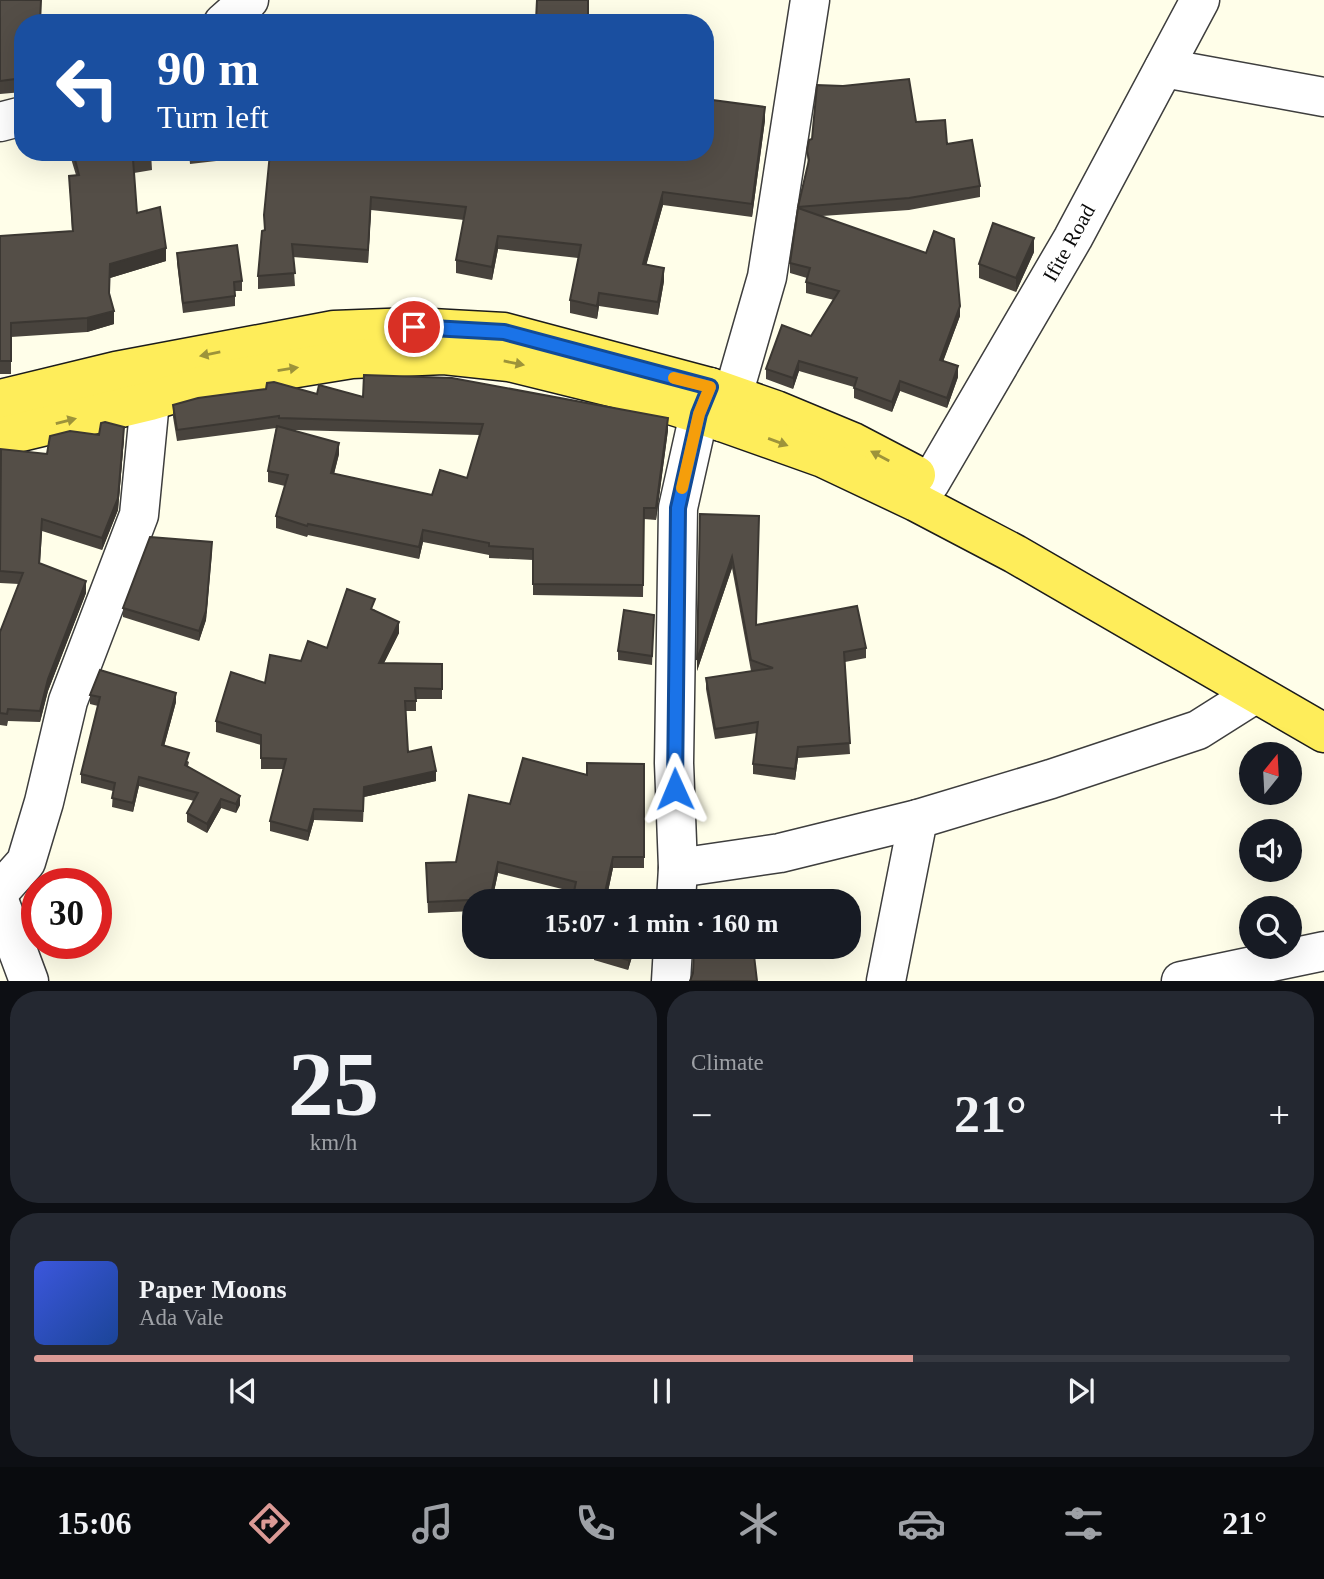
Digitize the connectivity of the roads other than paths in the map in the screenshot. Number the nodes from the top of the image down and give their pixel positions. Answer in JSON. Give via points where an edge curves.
{"nodes":[{"id":1,"x":249,"y":0,"type":"edge"},
{"id":2,"x":810,"y":0,"type":"edge"},
{"id":3,"x":1200,"y":0,"type":"edge"},
{"id":4,"x":233,"y":14,"type":"edge"},
{"id":5,"x":1164,"y":68,"type":"junction"},
{"id":6,"x":1324,"y":97,"type":"edge"},
{"id":7,"x":0,"y":399,"type":"edge"},
{"id":8,"x":150,"y":401,"type":"junction"},
{"id":9,"x":716,"y":405,"type":"junction"},
{"id":10,"x":0,"y":437,"type":"edge"},
{"id":11,"x":930,"y":483,"type":"junction"},
{"id":12,"x":1255,"y":694,"type":"junction"},
{"id":13,"x":1324,"y":704,"type":"edge"},
{"id":14,"x":1324,"y":733,"type":"edge"},
{"id":15,"x":918,"y":819,"type":"junction"},
{"id":16,"x":677,"y":884,"type":"edge"},
{"id":17,"x":0,"y":891,"type":"edge"},
{"id":18,"x":0,"y":903,"type":"edge"},
{"id":19,"x":1324,"y":951,"type":"edge"},
{"id":20,"x":672,"y":959,"type":"edge"},
{"id":21,"x":27,"y":978,"type":"edge"},
{"id":22,"x":671,"y":981,"type":"edge"},
{"id":23,"x":886,"y":981,"type":"edge"},
{"id":24,"x":1181,"y":981,"type":"edge"}],
"edges":[{"from":1,"to":4,"type":"street"},
{"from":2,"to":9,"type":"street","via":[[767,277]]},
{"from":3,"to":5,"type":"street","name":"Ifite Road"},
{"from":5,"to":6,"type":"street"},
{"from":5,"to":11,"type":"street","name":"Ifite Road","via":[[1073,238]]},
{"from":9,"to":7,"type":"main road","one_way":true,"via":[[504,332],[414,327],[334,330]]},
{"from":8,"to":9,"type":"main road","one_way":true,"via":[[218,380],[352,359],[444,355],[509,362],[619,389]]},
{"from":10,"to":8,"type":"main road","one_way":true},
{"from":8,"to":17,"type":"street","via":[[139,515],[68,701],[26,862]]},
{"from":11,"to":9,"type":"main road","one_way":true,"via":[[853,442],[776,410]]},
{"from":9,"to":12,"type":"main road","one_way":true,"via":[[916,502],[1060,579]]},
{"from":9,"to":16,"type":"street","via":[[678,508]]},
{"from":11,"to":13,"type":"main road"},
{"from":12,"to":14,"type":"main road"},
{"from":12,"to":15,"type":"street","via":[[1198,730]]},
{"from":15,"to":16,"type":"street"},
{"from":15,"to":23,"type":"street"},
{"from":18,"to":21,"type":"street"},
{"from":19,"to":24,"type":"street"},
{"from":20,"to":22,"type":"street"}]}
